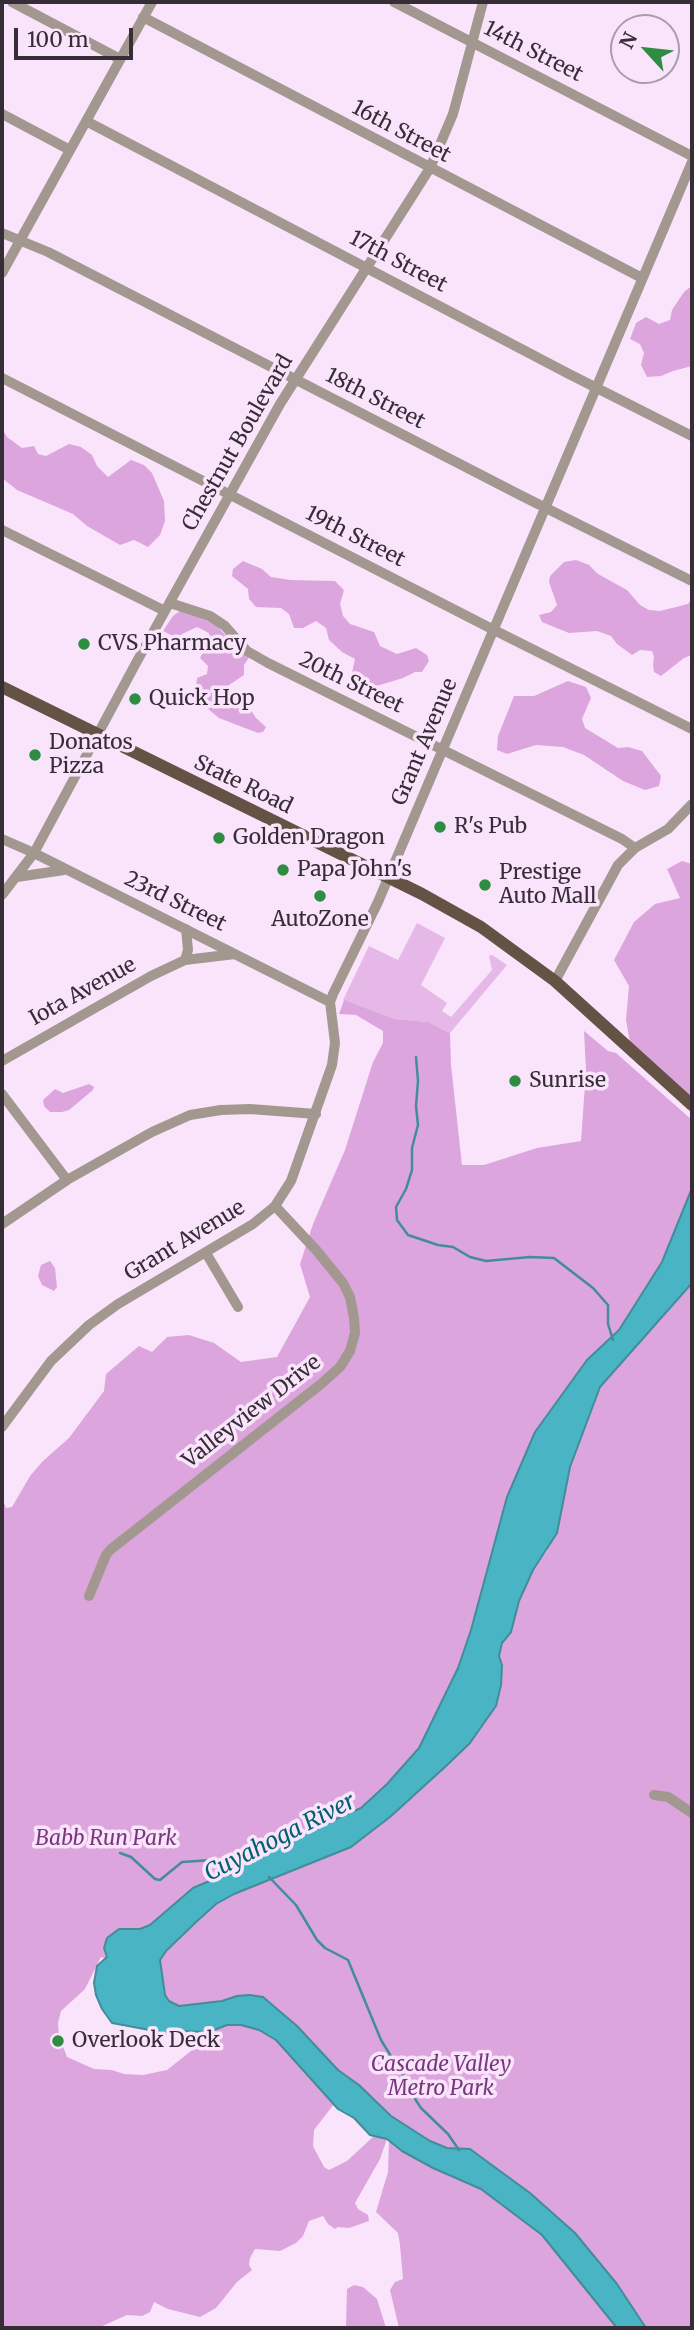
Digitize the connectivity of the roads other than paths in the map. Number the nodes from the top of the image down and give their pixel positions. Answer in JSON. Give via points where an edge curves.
{"nodes":[{"id":1,"x":12,"y":2,"type":"edge"},
{"id":2,"x":152,"y":2,"type":"edge"},
{"id":3,"x":394,"y":2,"type":"edge"},
{"id":4,"x":483,"y":2,"type":"edge"},
{"id":5,"x":143,"y":17,"type":"junction"},
{"id":6,"x":472,"y":43,"type":"junction"},
{"id":7,"x":120,"y":59,"type":"junction"},
{"id":8,"x":2,"y":114,"type":"edge"},
{"id":9,"x":86,"y":121,"type":"junction"},
{"id":10,"x":70,"y":150,"type":"junction"},
{"id":11,"x":692,"y":156,"type":"edge"},
{"id":12,"x":692,"y":162,"type":"edge"},
{"id":13,"x":430,"y":168,"type":"junction"},
{"id":14,"x":2,"y":233,"type":"edge"},
{"id":15,"x":20,"y":240,"type":"junction"},
{"id":16,"x":367,"y":267,"type":"junction"},
{"id":17,"x":2,"y":273,"type":"edge"},
{"id":18,"x":642,"y":278,"type":"junction"},
{"id":19,"x":2,"y":378,"type":"edge"},
{"id":20,"x":296,"y":380,"type":"junction"},
{"id":21,"x":596,"y":387,"type":"junction"},
{"id":22,"x":692,"y":435,"type":"edge"},
{"id":23,"x":230,"y":495,"type":"junction"},
{"id":24,"x":545,"y":508,"type":"junction"},
{"id":25,"x":2,"y":530,"type":"edge"},
{"id":26,"x":692,"y":581,"type":"edge"},
{"id":27,"x":167,"y":607,"type":"junction"},
{"id":28,"x":494,"y":630,"type":"junction"},
{"id":29,"x":2,"y":687,"type":"edge"},
{"id":30,"x":692,"y":729,"type":"edge"},
{"id":31,"x":97,"y":734,"type":"junction"},
{"id":32,"x":443,"y":749,"type":"junction"},
{"id":33,"x":692,"y":804,"type":"edge"},
{"id":34,"x":2,"y":839,"type":"edge"},
{"id":35,"x":635,"y":848,"type":"junction"},
{"id":36,"x":34,"y":853,"type":"junction"},
{"id":37,"x":67,"y":870,"type":"junction"},
{"id":38,"x":16,"y":877,"type":"junction"},
{"id":39,"x":388,"y":878,"type":"junction"},
{"id":40,"x":2,"y":895,"type":"edge"},
{"id":41,"x":186,"y":929,"type":"junction"},
{"id":42,"x":236,"y":954,"type":"junction"},
{"id":43,"x":185,"y":960,"type":"junction"},
{"id":44,"x":555,"y":981,"type":"junction"},
{"id":45,"x":330,"y":1002,"type":"junction"},
{"id":46,"x":2,"y":1060,"type":"edge"},
{"id":47,"x":2,"y":1094,"type":"edge"},
{"id":48,"x":692,"y":1105,"type":"edge"},
{"id":49,"x":316,"y":1114,"type":"junction"},
{"id":50,"x":67,"y":1180,"type":"junction"},
{"id":51,"x":275,"y":1206,"type":"junction"},
{"id":52,"x":2,"y":1224,"type":"edge"},
{"id":53,"x":206,"y":1253,"type":"junction"},
{"id":54,"x":238,"y":1307,"type":"dead end"},
{"id":55,"x":2,"y":1427,"type":"edge"},
{"id":56,"x":89,"y":1596,"type":"dead end"},
{"id":57,"x":654,"y":1795,"type":"dead end"},
{"id":58,"x":692,"y":1813,"type":"edge"}],
"edges":[{"from":1,"to":7,"type":"street"},
{"from":2,"to":5,"type":"street"},
{"from":3,"to":6,"type":"street","name":"14th Street"},
{"from":4,"to":6,"type":"street","name":"Chestnut Boulevard"},
{"from":5,"to":7,"type":"street"},
{"from":5,"to":13,"type":"street","name":"16th Street"},
{"from":6,"to":11,"type":"street","name":"14th Street"},
{"from":6,"to":13,"type":"street","name":"Chestnut Boulevard","via":[[453,114]]},
{"from":7,"to":9,"type":"street"},
{"from":8,"to":10,"type":"street"},
{"from":9,"to":10,"type":"street"},
{"from":9,"to":16,"type":"street","name":"17th Street"},
{"from":10,"to":15,"type":"street"},
{"from":12,"to":18,"type":"street","name":"Grant Avenue"},
{"from":13,"to":16,"type":"street","name":"Chestnut Boulevard"},
{"from":13,"to":18,"type":"street","name":"16th Street"},
{"from":14,"to":15,"type":"street","name":"18th Street"},
{"from":15,"to":17,"type":"street"},
{"from":15,"to":20,"type":"street","name":"18th Street"},
{"from":16,"to":20,"type":"street","name":"Chestnut Boulevard"},
{"from":16,"to":21,"type":"street","name":"17th Street"},
{"from":18,"to":21,"type":"street","name":"Grant Avenue"},
{"from":19,"to":23,"type":"street","name":"19th Street"},
{"from":20,"to":23,"type":"street","name":"Chestnut Boulevard"},
{"from":20,"to":24,"type":"street","name":"18th Street"},
{"from":21,"to":22,"type":"street","name":"17th Street"},
{"from":21,"to":24,"type":"street","name":"Grant Avenue"},
{"from":23,"to":27,"type":"street","name":"Chestnut Boulevard"},
{"from":23,"to":28,"type":"street","name":"19th Street"},
{"from":24,"to":26,"type":"street","name":"18th Street"},
{"from":24,"to":28,"type":"street","name":"Grant Avenue"},
{"from":25,"to":27,"type":"street","name":"20th Street"},
{"from":27,"to":31,"type":"street","name":"Chestnut Boulevard"},
{"from":27,"to":32,"type":"street","name":"20th Street","via":[[210,616],[252,654]]},
{"from":28,"to":30,"type":"street","name":"19th Street"},
{"from":28,"to":32,"type":"street","name":"Grant Avenue"},
{"from":29,"to":31,"type":"main road","name":"State Road"},
{"from":31,"to":36,"type":"street","name":"Chestnut Boulevard"},
{"from":31,"to":39,"type":"main road","name":"State Road"},
{"from":32,"to":35,"type":"street","name":"20th Street"},
{"from":32,"to":39,"type":"street","name":"Grant Avenue"},
{"from":33,"to":35,"type":"street","via":[[668,829]]},
{"from":34,"to":36,"type":"street","name":"23rd Street"},
{"from":35,"to":44,"type":"street","via":[[618,865]]},
{"from":36,"to":37,"type":"street","name":"23rd Street"},
{"from":36,"to":38,"type":"street","name":"Chestnut Boulevard"},
{"from":37,"to":38,"type":"street"},
{"from":37,"to":41,"type":"street","name":"23rd Street"},
{"from":38,"to":40,"type":"street","name":"Chestnut Boulevard"},
{"from":39,"to":44,"type":"main road","name":"State Road","via":[[481,927]]},
{"from":39,"to":45,"type":"street","name":"Grant Avenue"},
{"from":41,"to":42,"type":"street","name":"23rd Street"},
{"from":41,"to":43,"type":"street"},
{"from":42,"to":43,"type":"street","name":"Iota Avenue"},
{"from":42,"to":45,"type":"street","name":"23rd Street"},
{"from":43,"to":46,"type":"street","name":"Iota Avenue"},
{"from":44,"to":48,"type":"main road","name":"State Road"},
{"from":45,"to":49,"type":"street","name":"Grant Avenue","via":[[334,1052]]},
{"from":47,"to":50,"type":"street"},
{"from":49,"to":50,"type":"street","via":[[242,1109],[190,1115]]},
{"from":49,"to":51,"type":"street","name":"Grant Avenue","via":[[291,1181]]},
{"from":50,"to":52,"type":"street"},
{"from":51,"to":53,"type":"street","name":"Grant Avenue"},
{"from":51,"to":56,"type":"street","name":"Valleyview Drive","via":[[343,1283],[354,1318],[350,1351],[327,1378],[110,1550]]},
{"from":53,"to":54,"type":"street"},
{"from":53,"to":55,"type":"street","name":"Grant Avenue","via":[[89,1325],[50,1362]]},
{"from":57,"to":58,"type":"street","via":[[668,1797]]}]}
